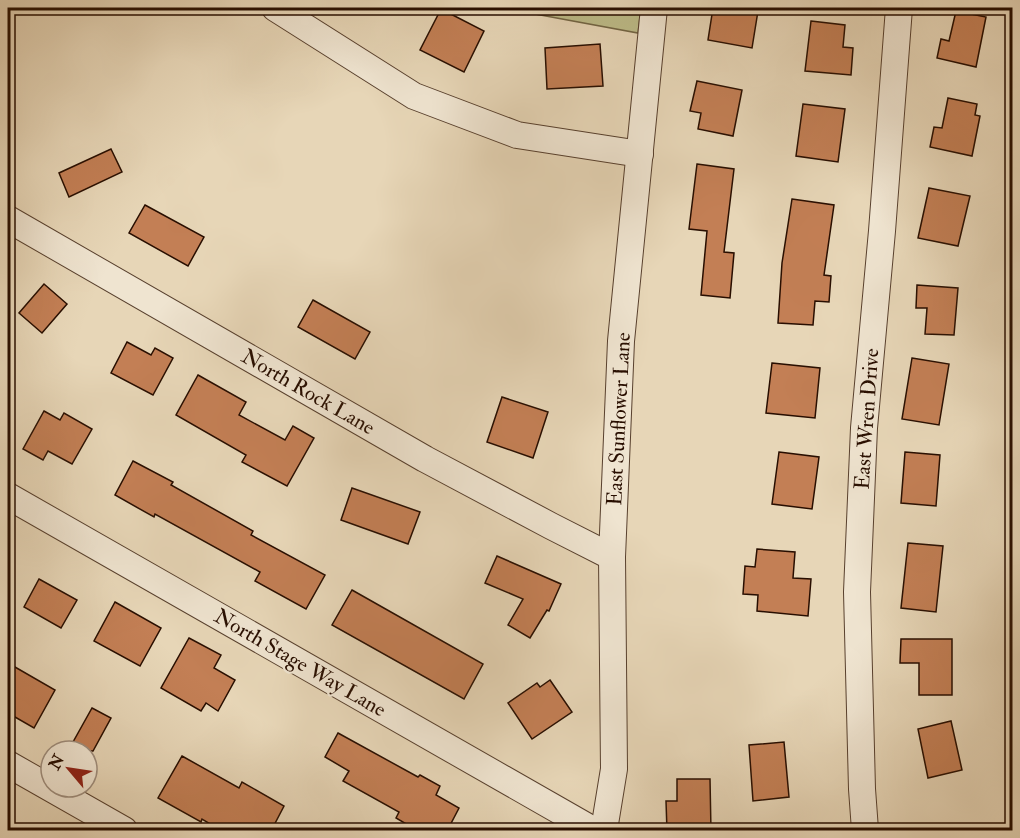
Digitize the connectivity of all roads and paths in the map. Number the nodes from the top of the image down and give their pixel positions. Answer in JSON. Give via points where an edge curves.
{"nodes":[{"id":1,"x":275,"y":8,"type":"edge"},
{"id":2,"x":654,"y":8,"type":"edge"},
{"id":3,"x":899,"y":8,"type":"edge"},
{"id":4,"x":640,"y":154,"type":"junction"},
{"id":5,"x":8,"y":219,"type":"edge"},
{"id":6,"x":8,"y":496,"type":"edge"},
{"id":7,"x":612,"y":557,"type":"junction"},
{"id":8,"x":8,"y":764,"type":"edge"},
{"id":9,"x":124,"y":831,"type":"edge"},
{"id":10,"x":593,"y":831,"type":"edge"},
{"id":11,"x":604,"y":831,"type":"edge"},
{"id":12,"x":865,"y":831,"type":"edge"}],
"edges":[{"from":1,"to":4,"type":"street","via":[[414,96],[517,135]]},
{"from":2,"to":4,"type":"street","name":"East Sunflower Lane"},
{"from":3,"to":12,"type":"street","name":"East Wren Drive","via":[[864,428],[858,580]]},
{"from":4,"to":7,"type":"street","name":"East Sunflower Lane","via":[[621,340]]},
{"from":5,"to":7,"type":"street","name":"North Rock Lane","via":[[425,459]]},
{"from":6,"to":10,"type":"street","name":"North Stage Way Lane"},
{"from":7,"to":11,"type":"street","name":"East Sunflower Lane","via":[[614,769]]},
{"from":8,"to":9,"type":"street"}]}
